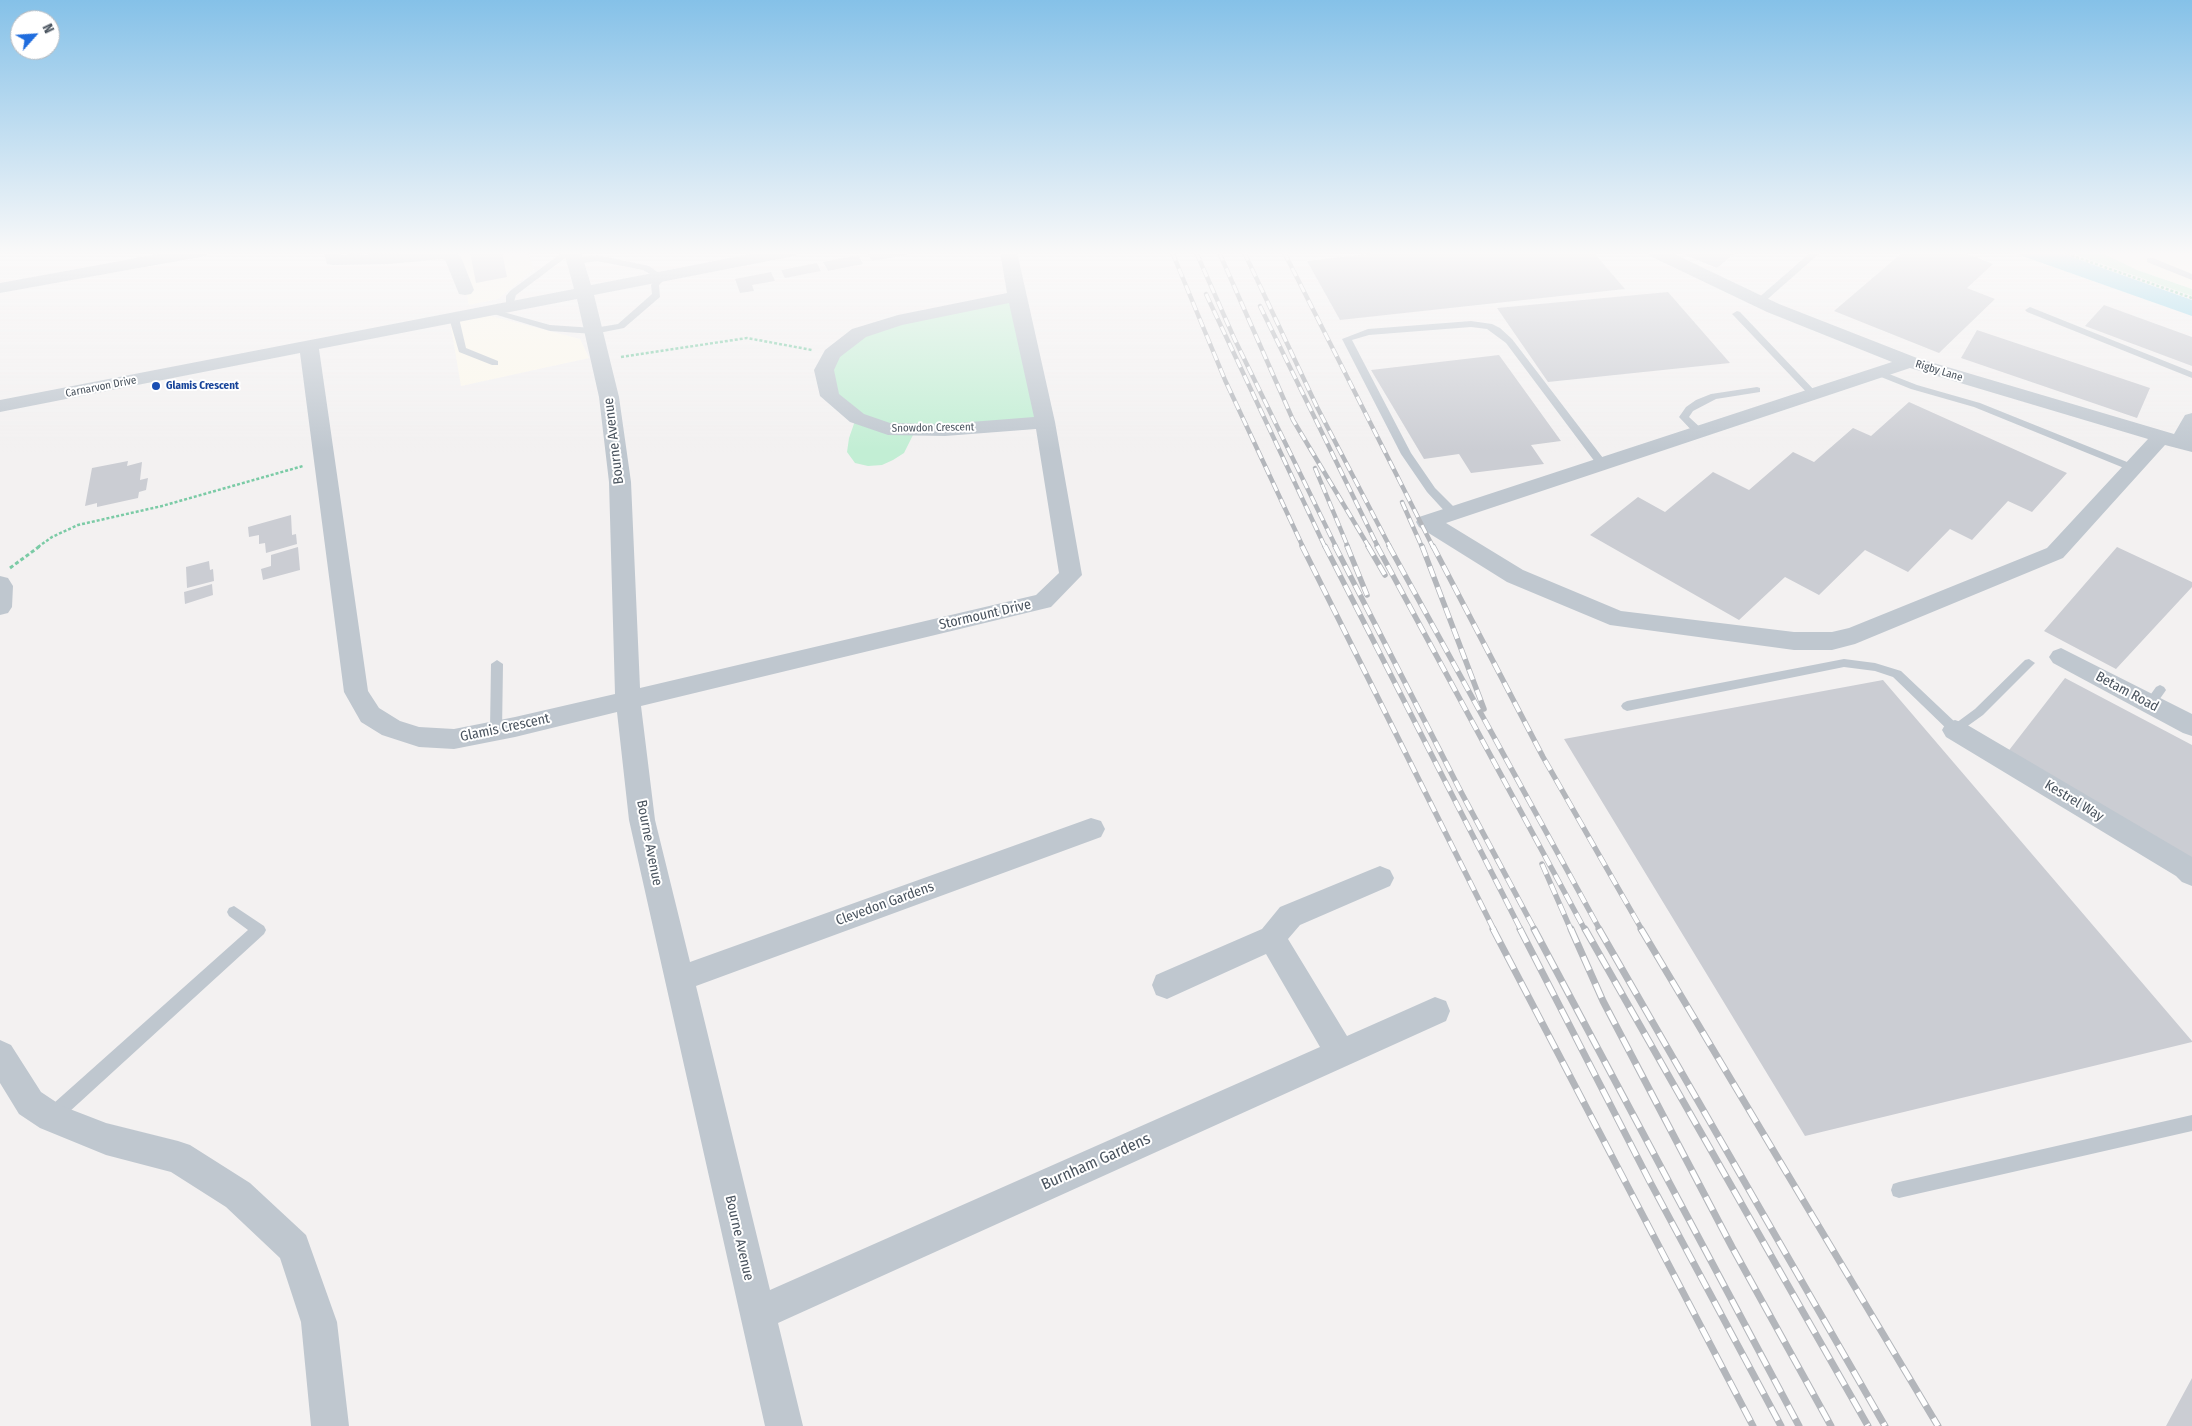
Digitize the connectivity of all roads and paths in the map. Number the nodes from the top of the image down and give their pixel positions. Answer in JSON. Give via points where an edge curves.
{"nodes":[{"id":1,"x":454,"y":318,"type":"edge"},
{"id":2,"x":451,"y":319,"type":"edge"},
{"id":3,"x":516,"y":319,"type":"edge"},
{"id":4,"x":591,"y":319,"type":"edge"},
{"id":5,"x":630,"y":319,"type":"edge"},
{"id":6,"x":905,"y":319,"type":"edge"},
{"id":7,"x":1021,"y":319,"type":"edge"},
{"id":8,"x":1741,"y":319,"type":"edge"},
{"id":9,"x":1801,"y":319,"type":"edge"},
{"id":10,"x":2051,"y":319,"type":"edge"},
{"id":11,"x":594,"y":331,"type":"junction"},
{"id":12,"x":309,"y":347,"type":"junction"},
{"id":13,"x":832,"y":354,"type":"junction"},
{"id":14,"x":601,"y":360,"type":"junction"},
{"id":15,"x":1910,"y":362,"type":"junction"},
{"id":16,"x":495,"y":363,"type":"dead end"},
{"id":17,"x":1879,"y":373,"type":"junction"},
{"id":18,"x":2192,"y":375,"type":"edge"},
{"id":19,"x":1757,"y":390,"type":"dead end"},
{"id":20,"x":1813,"y":394,"type":"junction"},
{"id":21,"x":0,"y":406,"type":"edge"},
{"id":22,"x":2192,"y":419,"type":"edge"},
{"id":23,"x":1045,"y":422,"type":"junction"},
{"id":24,"x":1698,"y":432,"type":"junction"},
{"id":25,"x":2178,"y":442,"type":"edge"},
{"id":26,"x":324,"y":460,"type":"junction"},
{"id":27,"x":1602,"y":464,"type":"junction"},
{"id":28,"x":2133,"y":468,"type":"junction"},
{"id":29,"x":1454,"y":513,"type":"junction"},
{"id":30,"x":4,"y":576,"type":"edge"},
{"id":31,"x":0,"y":607,"type":"edge"},
{"id":32,"x":2061,"y":657,"type":"dead end"},
{"id":33,"x":2029,"y":663,"type":"dead end"},
{"id":34,"x":497,"y":664,"type":"dead end"},
{"id":35,"x":628,"y":700,"type":"junction"},
{"id":36,"x":1626,"y":706,"type":"dead end"},
{"id":37,"x":2192,"y":726,"type":"edge"},
{"id":38,"x":1955,"y":730,"type":"junction"},
{"id":39,"x":496,"y":731,"type":"junction"},
{"id":40,"x":1091,"y":829,"type":"dead end"},
{"id":41,"x":2192,"y":874,"type":"edge"},
{"id":42,"x":1380,"y":878,"type":"dead end"},
{"id":43,"x":234,"y":912,"type":"dead end"},
{"id":44,"x":1272,"y":938,"type":"junction"},
{"id":45,"x":679,"y":979,"type":"junction"},
{"id":46,"x":1166,"y":985,"type":"dead end"},
{"id":47,"x":1435,"y":1011,"type":"dead end"},
{"id":48,"x":1340,"y":1052,"type":"junction"},
{"id":49,"x":0,"y":1055,"type":"edge"},
{"id":50,"x":51,"y":1117,"type":"junction"},
{"id":51,"x":2192,"y":1123,"type":"edge"},
{"id":52,"x":1899,"y":1190,"type":"dead end"},
{"id":53,"x":757,"y":1314,"type":"junction"},
{"id":54,"x":777,"y":1423,"type":"edge"},
{"id":55,"x":330,"y":1426,"type":"edge"}],
"edges":[{"from":1,"to":16,"type":"lane","via":[[462,350]]},
{"from":2,"to":12,"type":"street","name":"Carnarvon Drive"},
{"from":3,"to":11,"type":"lane","via":[[550,328]]},
{"from":4,"to":11,"type":"street","name":"Bourne Avenue"},
{"from":5,"to":11,"type":"lane","via":[[621,326]]},
{"from":6,"to":13,"type":"street","via":[[859,333]]},
{"from":7,"to":23,"type":"street","name":"Stormount Drive"},
{"from":8,"to":20,"type":"lane"},
{"from":9,"to":15,"type":"street","name":"Rigby Lane"},
{"from":10,"to":18,"type":"lane"},
{"from":11,"to":14,"type":"street","name":"Bourne Avenue"},
{"from":12,"to":21,"type":"street","name":"Carnarvon Drive"},
{"from":12,"to":26,"type":"street","name":"Glamis Crescent"},
{"from":13,"to":14,"type":"path","via":[[747,338]]},
{"from":13,"to":23,"type":"street","name":"Snowdon Crescent","via":[[824,370],[830,396],[856,418],[888,429],[944,430]]},
{"from":14,"to":35,"type":"street","name":"Bourne Avenue","via":[[620,482]]},
{"from":15,"to":17,"type":"street"},
{"from":15,"to":25,"type":"street","name":"Rigby Lane"},
{"from":17,"to":20,"type":"street"},
{"from":17,"to":28,"type":"lane","via":[[1977,405]]},
{"from":19,"to":24,"type":"lane","via":[[1714,396],[1689,409],[1684,417]]},
{"from":20,"to":24,"type":"street"},
{"from":22,"to":25,"type":"street"},
{"from":23,"to":35,"type":"street","name":"Stormount Drive","via":[[1071,576],[1043,601]]},
{"from":24,"to":27,"type":"street"},
{"from":25,"to":28,"type":"street"},
{"from":26,"to":30,"type":"path","via":[[162,506],[78,525],[52,537]]},
{"from":26,"to":39,"type":"street","name":"Glamis Crescent","via":[[356,692],[370,715],[391,728],[420,737],[454,739]]},
{"from":27,"to":29,"type":"street"},
{"from":27,"to":29,"type":"lane","via":[[1510,341],[1489,326],[1471,324],[1368,332],[1346,340],[1406,454],[1431,490]]},
{"from":28,"to":29,"type":"street","via":[[2055,553],[1832,641],[1794,641],[1618,619],[1516,576],[1427,522]]},
{"from":30,"to":31,"type":"street"},
{"from":32,"to":37,"type":"street","name":"Betam Road","via":[[2155,697]]},
{"from":33,"to":38,"type":"lane"},
{"from":34,"to":39,"type":"lane"},
{"from":35,"to":39,"type":"street","name":"Glamis Crescent"},
{"from":35,"to":45,"type":"street","name":"Bourne Avenue","via":[[642,820]]},
{"from":36,"to":38,"type":"lane","via":[[1844,663],[1897,674]]},
{"from":38,"to":41,"type":"street","name":"Kestrel Way"},
{"from":40,"to":45,"type":"street","name":"Clevedon Gardens"},
{"from":42,"to":44,"type":"street","via":[[1290,916]]},
{"from":43,"to":50,"type":"lane","via":[[259,930]]},
{"from":44,"to":46,"type":"street"},
{"from":44,"to":48,"type":"street"},
{"from":45,"to":53,"type":"street","name":"Bourne Avenue"},
{"from":47,"to":48,"type":"street","name":"Burnham Gardens"},
{"from":48,"to":53,"type":"street","name":"Burnham Gardens"},
{"from":49,"to":50,"type":"street","via":[[30,1103]]},
{"from":50,"to":55,"type":"street","via":[[106,1138],[178,1157],[238,1195],[294,1247],[319,1322]]},
{"from":51,"to":52,"type":"lane"},
{"from":53,"to":54,"type":"street","name":"Bourne Avenue"}]}
